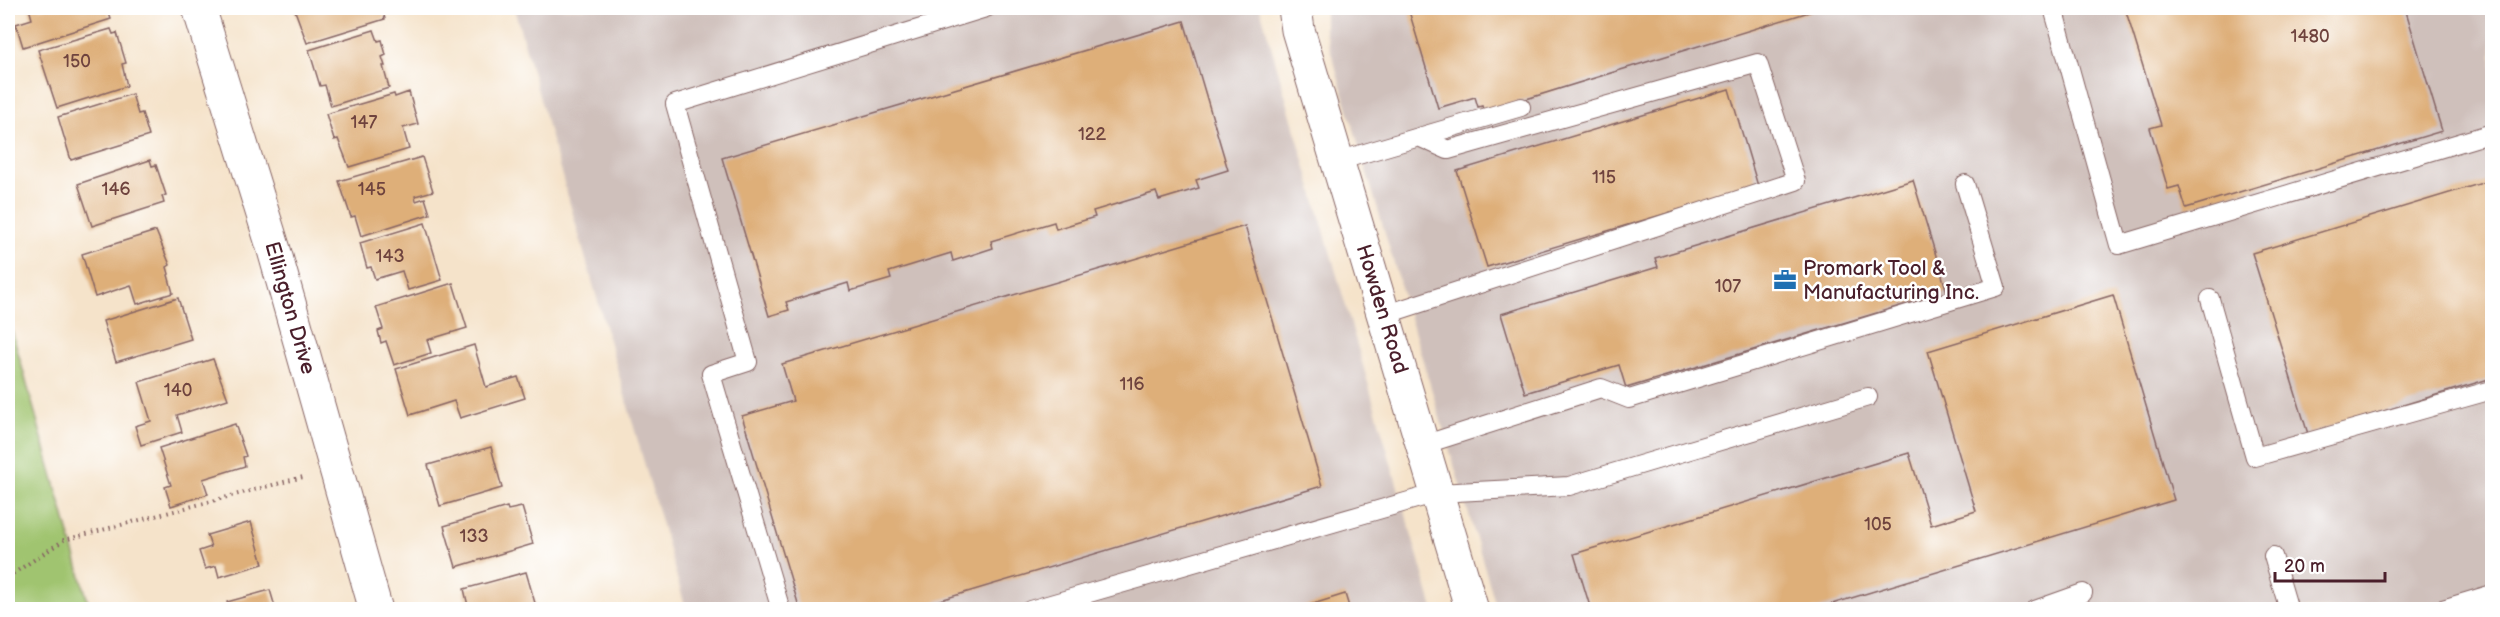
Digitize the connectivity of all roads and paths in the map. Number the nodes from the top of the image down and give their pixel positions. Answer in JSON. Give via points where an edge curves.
{"nodes":[{"id":1,"x":200,"y":8,"type":"edge"},
{"id":2,"x":986,"y":8,"type":"edge"},
{"id":3,"x":1295,"y":8,"type":"edge"},
{"id":4,"x":2053,"y":8,"type":"edge"},
{"id":5,"x":1521,"y":106,"type":"dead end"},
{"id":6,"x":2493,"y":133,"type":"edge"},
{"id":7,"x":1419,"y":137,"type":"junction"},
{"id":8,"x":1338,"y":161,"type":"junction"},
{"id":9,"x":1965,"y":184,"type":"dead end"},
{"id":10,"x":2210,"y":299,"type":"dead end"},
{"id":11,"x":1384,"y":315,"type":"junction"},
{"id":12,"x":2493,"y":390,"type":"edge"},
{"id":13,"x":1868,"y":397,"type":"dead end"},
{"id":14,"x":1423,"y":444,"type":"junction"},
{"id":15,"x":336,"y":469,"type":"junction"},
{"id":16,"x":1437,"y":493,"type":"junction"},
{"id":17,"x":2273,"y":556,"type":"dead end"},
{"id":18,"x":8,"y":577,"type":"edge"},
{"id":19,"x":2082,"y":593,"type":"dead end"},
{"id":20,"x":2493,"y":594,"type":"edge"},
{"id":21,"x":376,"y":609,"type":"edge"},
{"id":22,"x":781,"y":609,"type":"edge"},
{"id":23,"x":1030,"y":609,"type":"edge"},
{"id":24,"x":1472,"y":609,"type":"edge"},
{"id":25,"x":2035,"y":609,"type":"edge"},
{"id":26,"x":2289,"y":609,"type":"edge"},
{"id":27,"x":2439,"y":609,"type":"edge"}],
"edges":[{"from":1,"to":15,"type":"street","name":"Ellington Drive"},
{"from":2,"to":22,"type":"lane","via":[[675,104],[748,362],[711,374]]},
{"from":3,"to":8,"type":"street","name":"Howden Road"},
{"from":4,"to":6,"type":"lane","via":[[2119,245]]},
{"from":5,"to":7,"type":"lane"},
{"from":7,"to":8,"type":"lane"},
{"from":7,"to":11,"type":"lane","via":[[1448,150],[1758,63],[1796,181]]},
{"from":8,"to":11,"type":"street","name":"Howden Road"},
{"from":9,"to":14,"type":"lane","via":[[1996,287],[1629,399],[1601,388]]},
{"from":10,"to":12,"type":"lane","via":[[2255,457]]},
{"from":11,"to":14,"type":"street","name":"Howden Road"},
{"from":13,"to":16,"type":"lane","via":[[1569,486]]},
{"from":14,"to":16,"type":"street","name":"Howden Road"},
{"from":15,"to":18,"type":"path","via":[[64,540]]},
{"from":15,"to":21,"type":"street","name":"Ellington Drive"},
{"from":16,"to":23,"type":"lane"},
{"from":16,"to":24,"type":"street","name":"Howden Road"},
{"from":17,"to":26,"type":"lane"},
{"from":19,"to":25,"type":"lane"},
{"from":20,"to":27,"type":"lane"}]}
